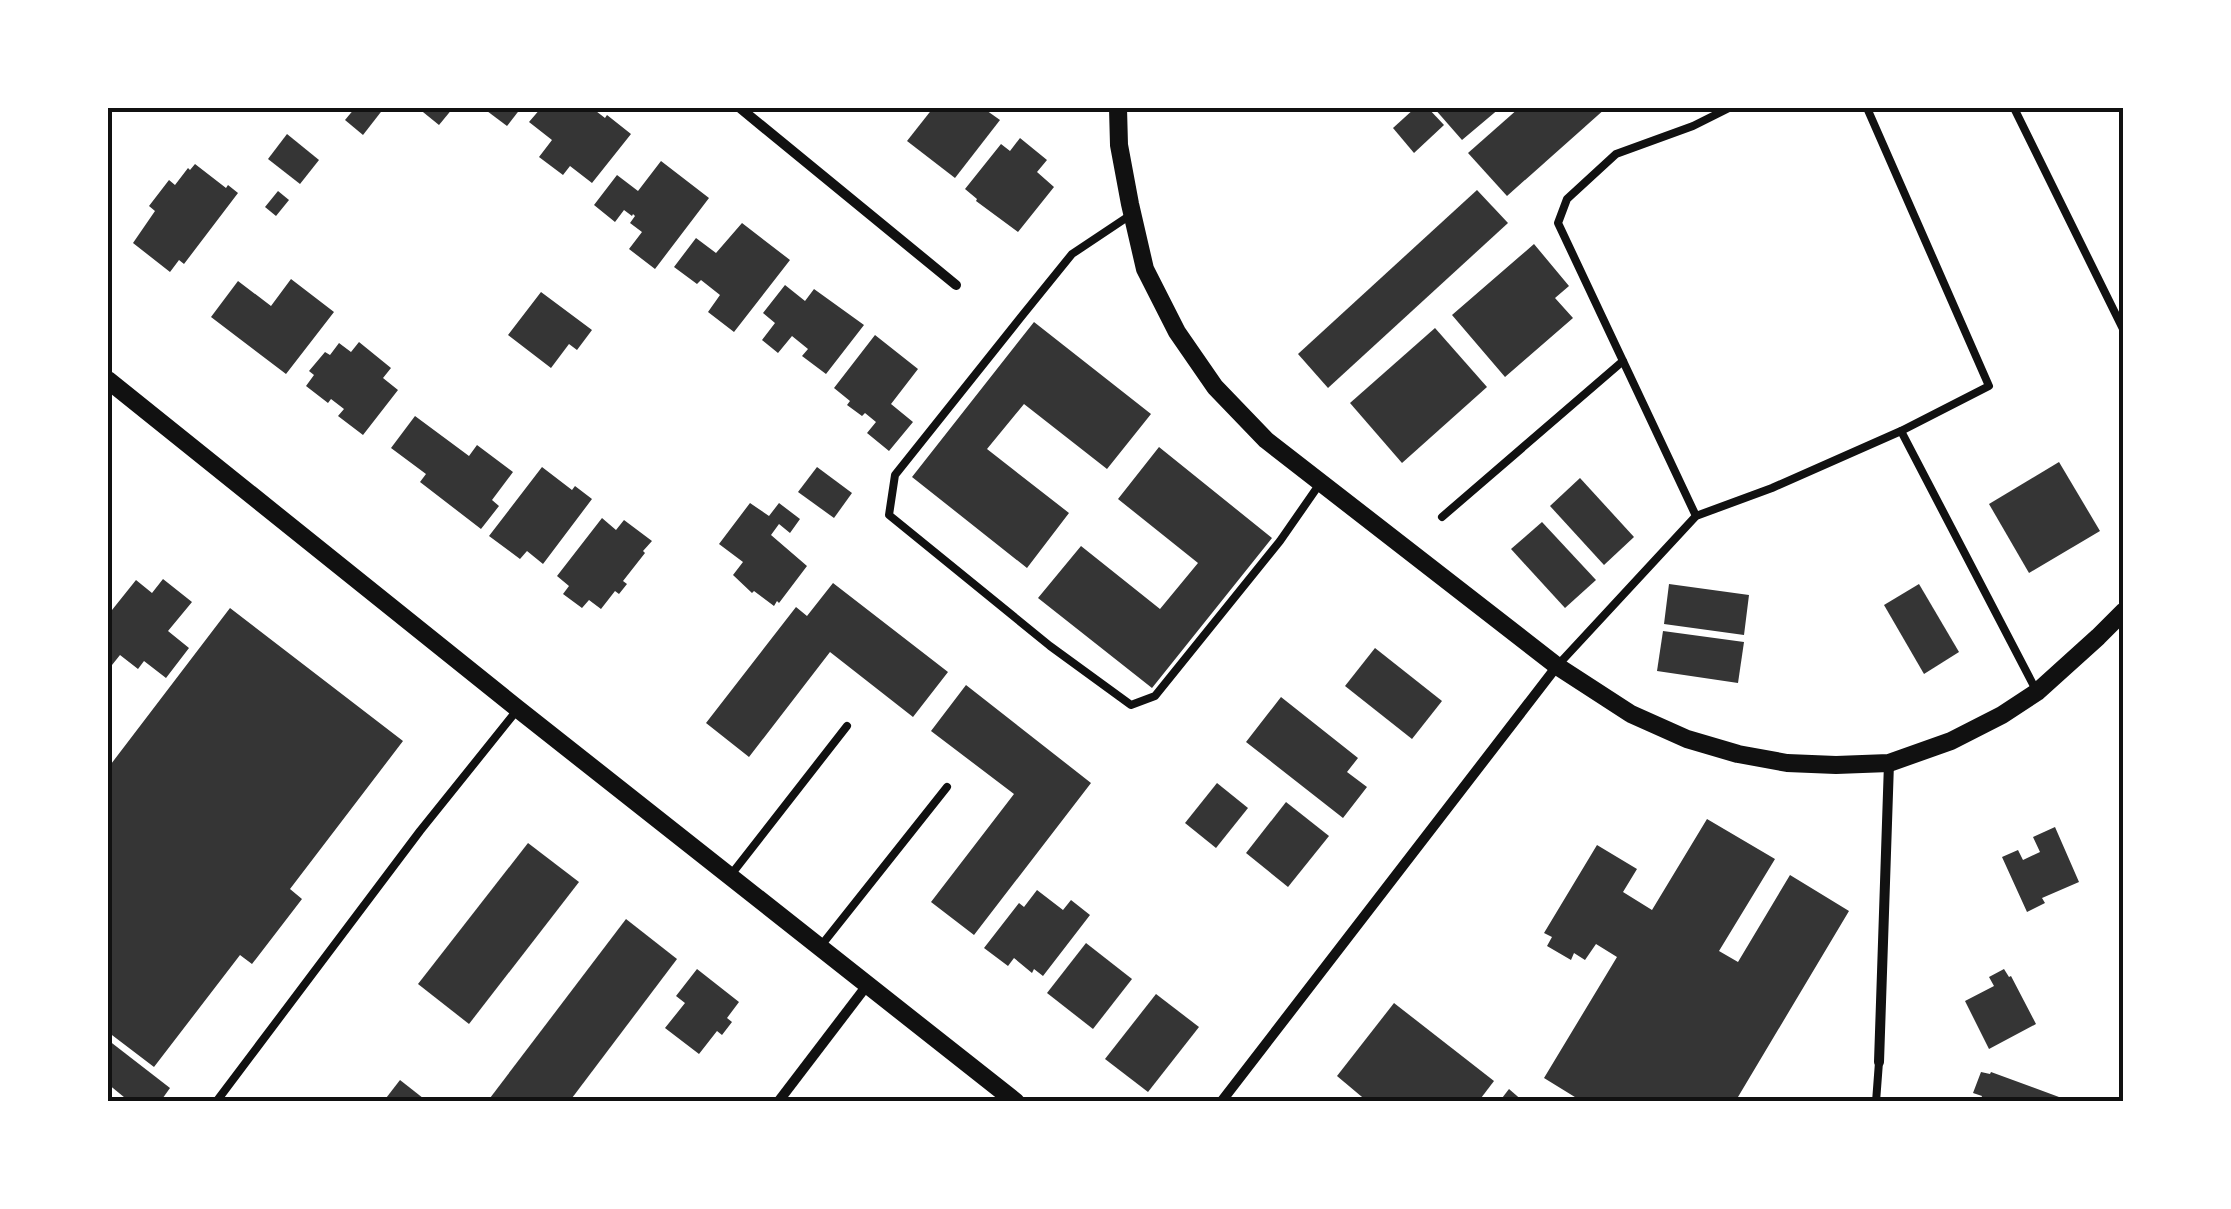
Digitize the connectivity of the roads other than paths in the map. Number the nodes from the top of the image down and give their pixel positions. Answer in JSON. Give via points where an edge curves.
{"nodes":[{"id":1,"x":740,"y":108,"type":"edge"},
{"id":2,"x":1118,"y":108,"type":"edge"},
{"id":3,"x":1729,"y":108,"type":"edge"},
{"id":4,"x":1867,"y":108,"type":"edge"},
{"id":5,"x":2014,"y":108,"type":"edge"},
{"id":6,"x":1132,"y":214,"type":"junction"},
{"id":7,"x":956,"y":285,"type":"dead end"},
{"id":8,"x":2124,"y":330,"type":"edge"},
{"id":9,"x":1624,"y":361,"type":"junction"},
{"id":10,"x":108,"y":380,"type":"edge"},
{"id":11,"x":1901,"y":431,"type":"junction"},
{"id":12,"x":1321,"y":482,"type":"junction"},
{"id":13,"x":1696,"y":516,"type":"junction"},
{"id":14,"x":1442,"y":517,"type":"dead end"},
{"id":15,"x":2124,"y":611,"type":"edge"},
{"id":16,"x":1557,"y":666,"type":"junction"},
{"id":17,"x":2037,"y":692,"type":"junction"},
{"id":18,"x":518,"y":709,"type":"junction"},
{"id":19,"x":847,"y":726,"type":"dead end"},
{"id":20,"x":1889,"y":763,"type":"junction"},
{"id":21,"x":947,"y":787,"type":"dead end"},
{"id":22,"x":730,"y":876,"type":"junction"},
{"id":23,"x":820,"y":947,"type":"junction"},
{"id":24,"x":868,"y":984,"type":"junction"},
{"id":25,"x":1879,"y":1062,"type":"joint"},
{"id":26,"x":216,"y":1102,"type":"edge"},
{"id":27,"x":778,"y":1102,"type":"edge"},
{"id":28,"x":1016,"y":1102,"type":"edge"},
{"id":29,"x":1222,"y":1102,"type":"edge"},
{"id":30,"x":1876,"y":1102,"type":"edge"}],
"edges":[{"from":1,"to":7,"type":"street"},
{"from":2,"to":6,"type":"street"},
{"from":3,"to":9,"type":"lane","via":[[1616,154],[1568,199],[1558,222]]},
{"from":4,"to":11,"type":"lane","via":[[1989,386]]},
{"from":5,"to":8,"type":"lane"},
{"from":6,"to":12,"type":"street","via":[[1145,269],[1215,386],[1266,440]]},
{"from":6,"to":12,"type":"lane","via":[[1072,254],[896,475],[889,515],[1131,705],[1155,696]]},
{"from":9,"to":13,"type":"lane"},
{"from":9,"to":14,"type":"lane"},
{"from":10,"to":18,"type":"street"},
{"from":11,"to":13,"type":"lane"},
{"from":11,"to":17,"type":"lane"},
{"from":12,"to":16,"type":"street"},
{"from":13,"to":16,"type":"lane"},
{"from":15,"to":17,"type":"street"},
{"from":16,"to":20,"type":"street","via":[[1630,714],[1738,754],[1787,763]]},
{"from":16,"to":29,"type":"street"},
{"from":17,"to":20,"type":"street","via":[[1951,741]]},
{"from":18,"to":22,"type":"street"},
{"from":18,"to":26,"type":"lane"},
{"from":19,"to":22,"type":"lane"},
{"from":20,"to":25,"type":"street"},
{"from":21,"to":23,"type":"lane"},
{"from":22,"to":23,"type":"street"},
{"from":23,"to":24,"type":"street"},
{"from":24,"to":27,"type":"street"},
{"from":24,"to":28,"type":"street"},
{"from":25,"to":30,"type":"lane"}]}
